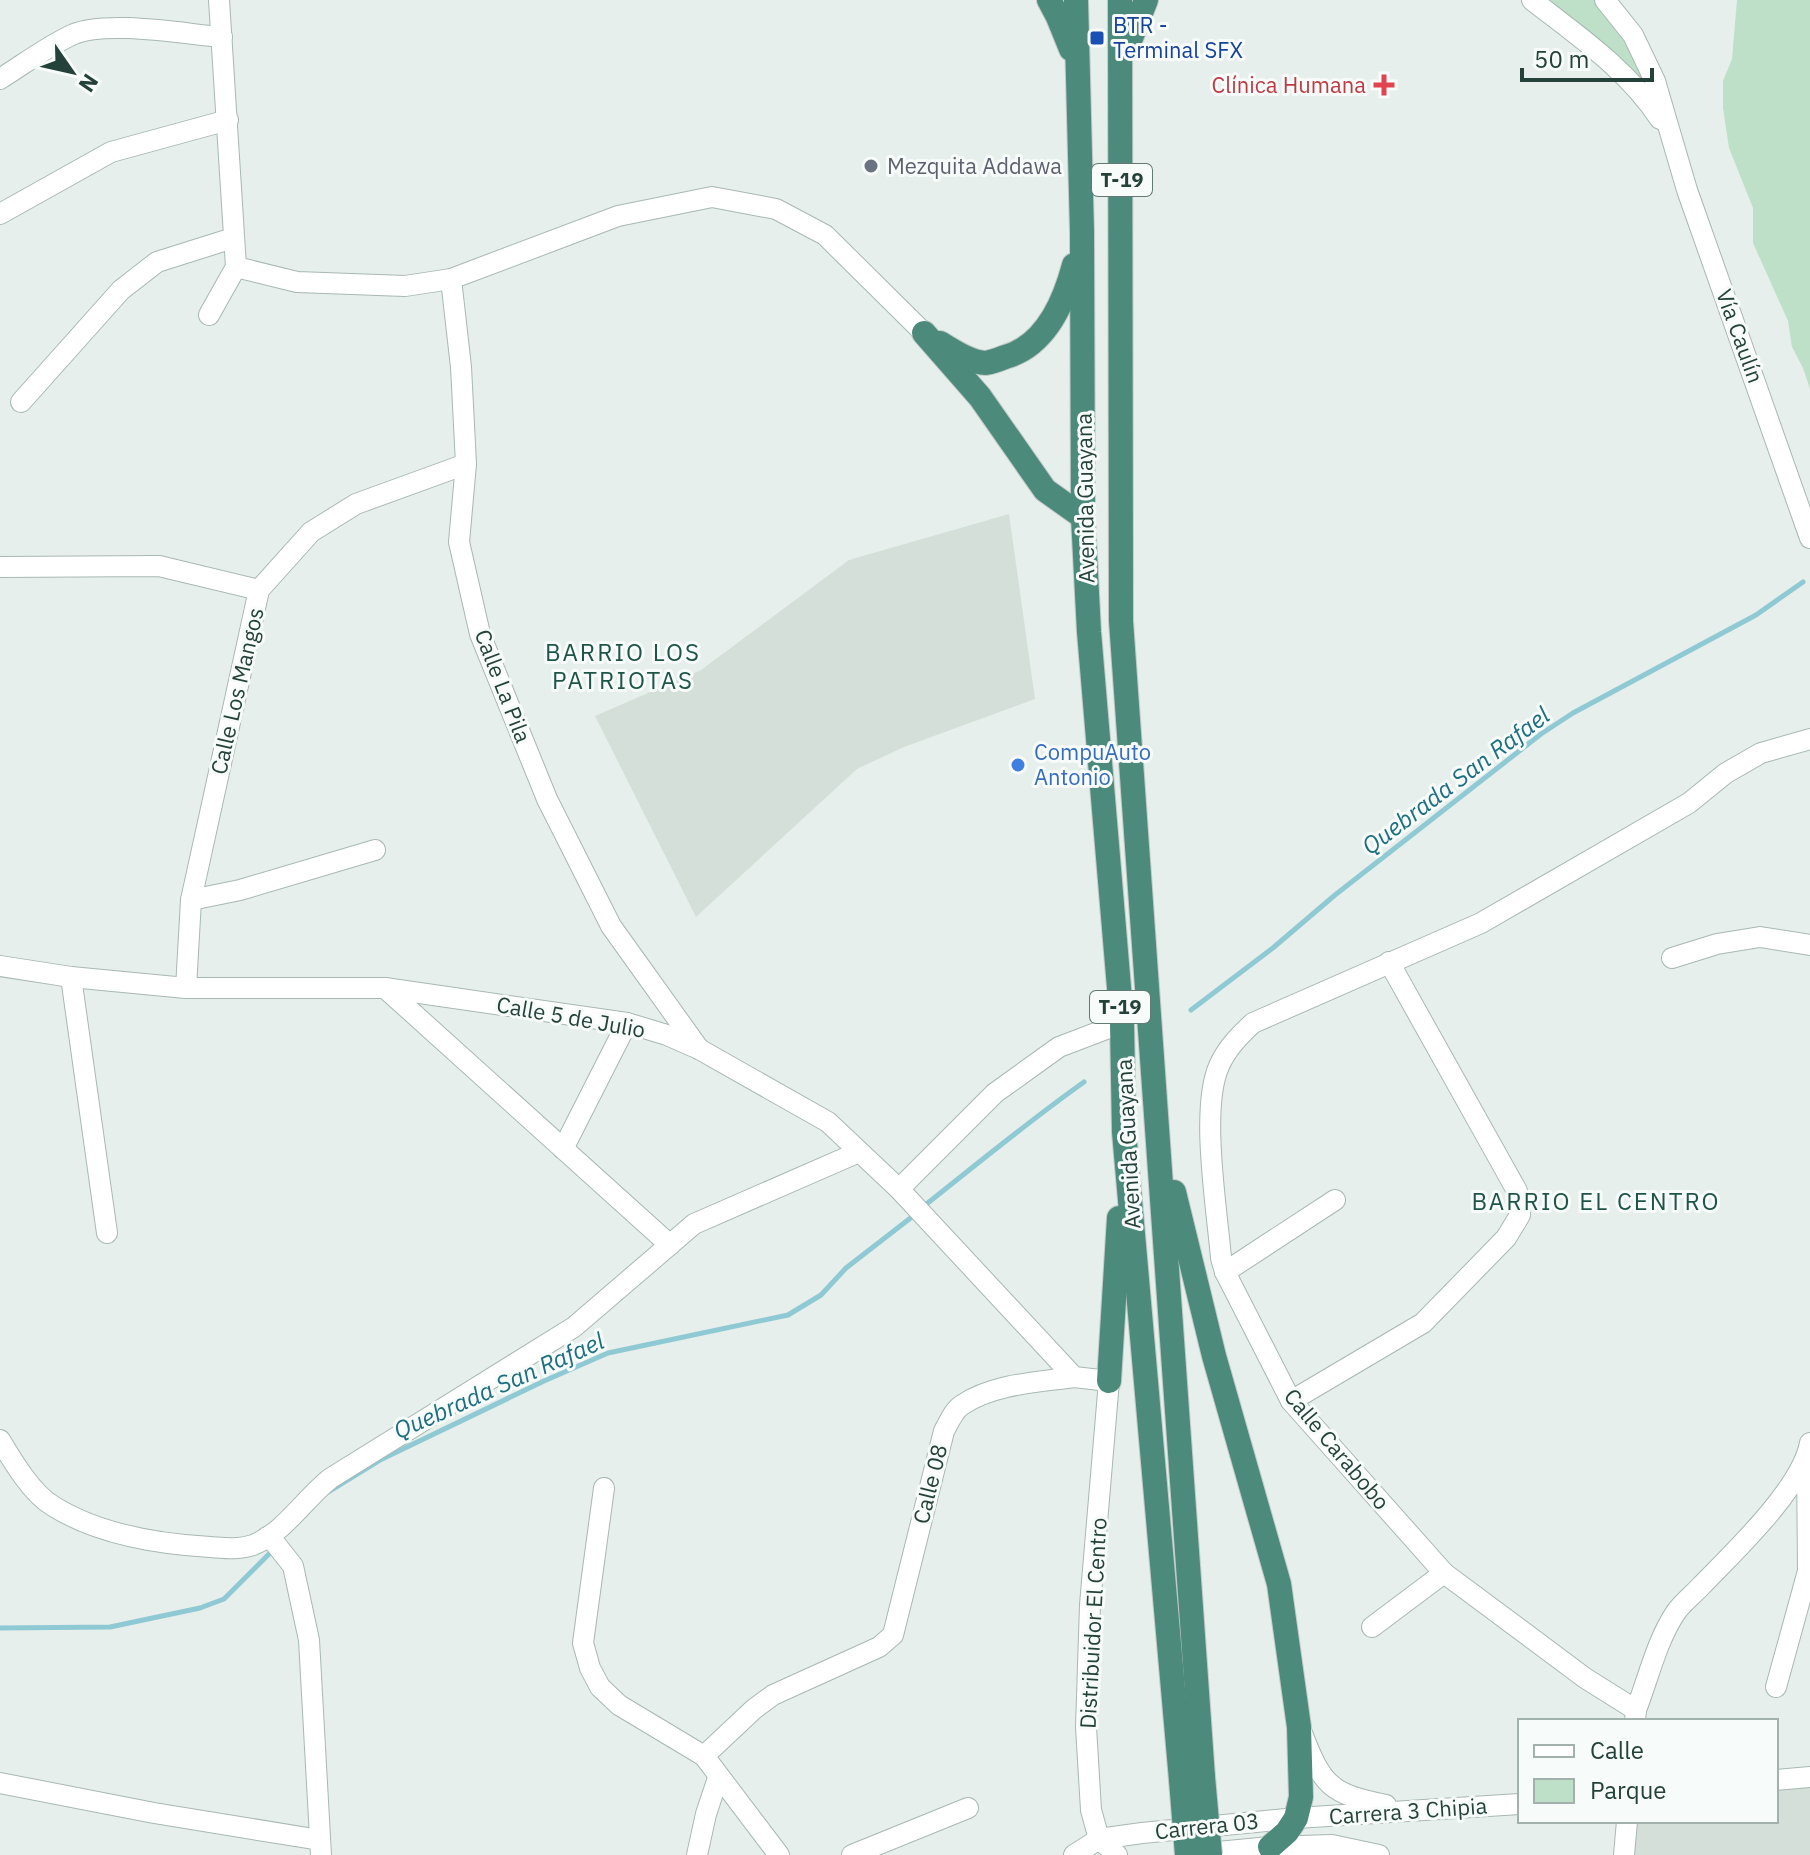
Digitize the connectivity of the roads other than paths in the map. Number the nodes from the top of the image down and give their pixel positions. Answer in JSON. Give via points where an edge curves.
{"nodes":[{"id":1,"x":219,"y":0,"type":"edge"},
{"id":2,"x":1049,"y":0,"type":"edge"},
{"id":3,"x":1076,"y":0,"type":"edge"},
{"id":4,"x":1120,"y":0,"type":"edge"},
{"id":5,"x":1146,"y":0,"type":"edge"},
{"id":6,"x":1532,"y":0,"type":"edge"},
{"id":7,"x":1605,"y":0,"type":"edge"},
{"id":8,"x":222,"y":37,"type":"junction"},
{"id":9,"x":1121,"y":65,"type":"junction"},
{"id":10,"x":1078,"y":70,"type":"junction"},
{"id":11,"x":0,"y":79,"type":"edge"},
{"id":12,"x":228,"y":120,"type":"junction"},
{"id":13,"x":1670,"y":134,"type":"junction"},
{"id":14,"x":0,"y":214,"type":"edge"},
{"id":15,"x":1082,"y":232,"type":"junction"},
{"id":16,"x":233,"y":238,"type":"junction"},
{"id":17,"x":236,"y":267,"type":"junction"},
{"id":18,"x":451,"y":279,"type":"junction"},
{"id":19,"x":209,"y":315,"type":"dead end"},
{"id":20,"x":924,"y":333,"type":"junction"},
{"id":21,"x":21,"y":402,"type":"dead end"},
{"id":22,"x":466,"y":464,"type":"junction"},
{"id":23,"x":1083,"y":517,"type":"junction"},
{"id":24,"x":1810,"y":538,"type":"edge"},
{"id":25,"x":0,"y":567,"type":"edge"},
{"id":26,"x":259,"y":590,"type":"junction"},
{"id":27,"x":1810,"y":739,"type":"edge"},
{"id":28,"x":375,"y":850,"type":"dead end"},
{"id":29,"x":191,"y":900,"type":"junction"},
{"id":30,"x":1810,"y":945,"type":"edge"},
{"id":31,"x":1672,"y":958,"type":"dead end"},
{"id":32,"x":1389,"y":962,"type":"junction"},
{"id":33,"x":0,"y":966,"type":"edge"},
{"id":34,"x":71,"y":977,"type":"junction"},
{"id":35,"x":186,"y":988,"type":"junction"},
{"id":36,"x":385,"y":988,"type":"junction"},
{"id":37,"x":627,"y":1023,"type":"junction"},
{"id":38,"x":1122,"y":1023,"type":"junction"},
{"id":39,"x":699,"y":1049,"type":"junction"},
{"id":40,"x":1158,"y":1126,"type":"junction"},
{"id":41,"x":1124,"y":1132,"type":"junction"},
{"id":42,"x":563,"y":1149,"type":"junction"},
{"id":43,"x":859,"y":1152,"type":"junction"},
{"id":44,"x":904,"y":1195,"type":"junction"},
{"id":45,"x":1335,"y":1200,"type":"dead end"},
{"id":46,"x":107,"y":1233,"type":"dead end"},
{"id":47,"x":670,"y":1245,"type":"junction"},
{"id":48,"x":1225,"y":1272,"type":"junction"},
{"id":49,"x":1074,"y":1377,"type":"junction"},
{"id":50,"x":1109,"y":1381,"type":"junction"},
{"id":51,"x":1291,"y":1401,"type":"junction"},
{"id":52,"x":0,"y":1440,"type":"edge"},
{"id":53,"x":1809,"y":1452,"type":"edge"},
{"id":54,"x":604,"y":1488,"type":"dead end"},
{"id":55,"x":270,"y":1540,"type":"junction"},
{"id":56,"x":1444,"y":1573,"type":"junction"},
{"id":57,"x":1372,"y":1627,"type":"dead end"},
{"id":58,"x":1776,"y":1687,"type":"dead end"},
{"id":59,"x":1636,"y":1716,"type":"edge"},
{"id":60,"x":1299,"y":1727,"type":"junction"},
{"id":61,"x":704,"y":1756,"type":"junction"},
{"id":62,"x":1810,"y":1777,"type":"edge"},
{"id":63,"x":718,"y":1778,"type":"junction"},
{"id":64,"x":1192,"y":1779,"type":"junction"},
{"id":65,"x":1778,"y":1780,"type":"edge"},
{"id":66,"x":0,"y":1783,"type":"edge"},
{"id":67,"x":1518,"y":1804,"type":"edge"},
{"id":68,"x":968,"y":1808,"type":"dead end"},
{"id":69,"x":1413,"y":1811,"type":"junction"},
{"id":70,"x":1296,"y":1818,"type":"junction"},
{"id":71,"x":1627,"y":1823,"type":"edge"},
{"id":72,"x":1099,"y":1839,"type":"junction"},
{"id":73,"x":1270,"y":1847,"type":"junction"},
{"id":74,"x":320,"y":1848,"type":"edge"},
{"id":75,"x":697,"y":1855,"type":"edge"},
{"id":76,"x":779,"y":1855,"type":"edge"},
{"id":77,"x":852,"y":1855,"type":"edge"},
{"id":78,"x":1074,"y":1855,"type":"edge"},
{"id":79,"x":1117,"y":1855,"type":"edge"},
{"id":80,"x":1186,"y":1855,"type":"edge"},
{"id":81,"x":1210,"y":1855,"type":"edge"},
{"id":82,"x":1379,"y":1855,"type":"edge"},
{"id":83,"x":1624,"y":1855,"type":"edge"}],
"edges":[{"from":1,"to":8,"type":"street"},
{"from":2,"to":10,"type":"highway"},
{"from":3,"to":10,"type":"highway","name":"Avenida Guayana","number":"T-19"},
{"from":4,"to":9,"type":"highway","name":"Avenida Guayana","number":"T-19"},
{"from":5,"to":9,"type":"highway"},
{"from":6,"to":13,"type":"street","name":"Vía Caulín","via":[[1628,79]]},
{"from":7,"to":13,"type":"street","name":"Vía Caulín","via":[[1645,56]]},
{"from":8,"to":11,"type":"street","via":[[87,30]]},
{"from":8,"to":12,"type":"street"},
{"from":9,"to":40,"type":"highway","name":"Avenida Guayana","number":"T-19","via":[[1121,621]]},
{"from":10,"to":15,"type":"highway","name":"Avenida Guayana","number":"T-19"},
{"from":12,"to":14,"type":"street","via":[[111,152]]},
{"from":12,"to":16,"type":"street"},
{"from":13,"to":24,"type":"street","name":"Vía Caulín"},
{"from":15,"to":20,"type":"highway","via":[[1067,291],[1049,326],[1018,353],[986,363],[958,354]]},
{"from":15,"to":23,"type":"highway","name":"Avenida Guayana","number":"T-19"},
{"from":16,"to":17,"type":"street"},
{"from":16,"to":21,"type":"street","via":[[157,262],[121,290]]},
{"from":17,"to":18,"type":"street","via":[[297,282],[405,286]]},
{"from":17,"to":19,"type":"street"},
{"from":18,"to":20,"type":"street","via":[[618,216],[712,197],[776,209],[825,235]]},
{"from":18,"to":22,"type":"street","name":"Calle La Pila"},
{"from":20,"to":23,"type":"highway","via":[[980,397],[1045,490]]},
{"from":22,"to":26,"type":"street","name":"Calle Los Mangos","via":[[356,504],[311,532]]},
{"from":22,"to":39,"type":"street","name":"Calle La Pila","via":[[459,542],[480,634],[547,799],[611,926]]},
{"from":23,"to":38,"type":"highway","name":"Avenida Guayana","number":"T-19"},
{"from":25,"to":26,"type":"street","via":[[159,566]]},
{"from":26,"to":29,"type":"street","name":"Calle Los Mangos"},
{"from":27,"to":32,"type":"street","via":[[1761,753],[1689,803],[1481,923]]},
{"from":28,"to":29,"type":"street"},
{"from":29,"to":35,"type":"street","name":"Calle Los Mangos"},
{"from":30,"to":31,"type":"street","via":[[1760,937]]},
{"from":32,"to":48,"type":"street","name":"Calle Carabobo","via":[[1253,1023],[1219,1066],[1210,1095]]},
{"from":32,"to":51,"type":"street","via":[[1517,1191],[1520,1215],[1506,1238],[1423,1323]]},
{"from":33,"to":34,"type":"street","name":"Calle 5 de Julio"},
{"from":34,"to":35,"type":"street","name":"Calle 5 de Julio"},
{"from":34,"to":46,"type":"street"},
{"from":35,"to":36,"type":"street","name":"Calle 5 de Julio"},
{"from":36,"to":37,"type":"street","name":"Calle 5 de Julio"},
{"from":36,"to":42,"type":"street"},
{"from":37,"to":39,"type":"street","name":"Calle 5 de Julio"},
{"from":37,"to":42,"type":"street"},
{"from":38,"to":41,"type":"highway","name":"Avenida Guayana","number":"T-19"},
{"from":38,"to":44,"type":"street","via":[[1059,1047],[995,1093]]},
{"from":39,"to":43,"type":"street","name":"Calle 5 de Julio","via":[[828,1122]]},
{"from":40,"to":60,"type":"highway","via":[[1214,1356],[1279,1584]]},
{"from":40,"to":64,"type":"highway","name":"Avenida Guayana","number":"T-19"},
{"from":41,"to":50,"type":"highway"},
{"from":41,"to":64,"type":"highway","name":"Avenida Guayana","number":"T-19"},
{"from":42,"to":47,"type":"street"},
{"from":43,"to":44,"type":"street","name":"Calle 5 de Julio"},
{"from":43,"to":47,"type":"street","via":[[694,1224]]},
{"from":44,"to":49,"type":"street","name":"Calle 5 de Julio"},
{"from":45,"to":48,"type":"street"},
{"from":47,"to":55,"type":"street","via":[[574,1327],[331,1478]]},
{"from":48,"to":51,"type":"street","name":"Calle Carabobo"},
{"from":49,"to":50,"type":"street"},
{"from":49,"to":61,"type":"street","name":"Calle 08","via":[[1022,1384],[960,1406],[944,1431],[893,1635],[879,1647],[773,1695]]},
{"from":50,"to":72,"type":"street","name":"Distribuidor El Centro","via":[[1090,1605],[1086,1727],[1091,1810]]},
{"from":51,"to":56,"type":"street","name":"Calle Carabobo"},
{"from":52,"to":55,"type":"street","via":[[51,1506],[104,1529],[167,1544],[238,1548]]},
{"from":53,"to":58,"type":"street","via":[[1808,1571]]},
{"from":53,"to":59,"type":"street","via":[[1749,1536],[1676,1612]]},
{"from":54,"to":61,"type":"street","via":[[583,1643],[590,1668],[619,1705]]},
{"from":55,"to":74,"type":"street","via":[[293,1566],[309,1640]]},
{"from":56,"to":57,"type":"street"},
{"from":56,"to":59,"type":"street","name":"Calle Carabobo"},
{"from":60,"to":69,"type":"street","via":[[1316,1769],[1333,1787],[1360,1800]]},
{"from":60,"to":70,"type":"highway","via":[[1301,1797]]},
{"from":61,"to":63,"type":"street"},
{"from":62,"to":65,"type":"street"},
{"from":63,"to":75,"type":"street"},
{"from":63,"to":76,"type":"street"},
{"from":64,"to":80,"type":"highway","name":"Avenida Guayana","number":"T-19","bridge":true},
{"from":64,"to":81,"type":"highway","name":"Avenida Guayana","number":"T-19","bridge":true},
{"from":66,"to":74,"type":"street"},
{"from":67,"to":69,"type":"street","name":"Carrera 3 Chipia"},
{"from":68,"to":77,"type":"street"},
{"from":69,"to":70,"type":"street","name":"Carrera 3 Chipia"},
{"from":70,"to":72,"type":"street","name":"Carrera 03"},
{"from":70,"to":73,"type":"highway"},
{"from":71,"to":83,"type":"street"},
{"from":72,"to":78,"type":"street","name":"Carrera 03"},
{"from":72,"to":79,"type":"street"},
{"from":73,"to":80,"type":"street"},
{"from":73,"to":82,"type":"street","via":[[1332,1845]]}]}
